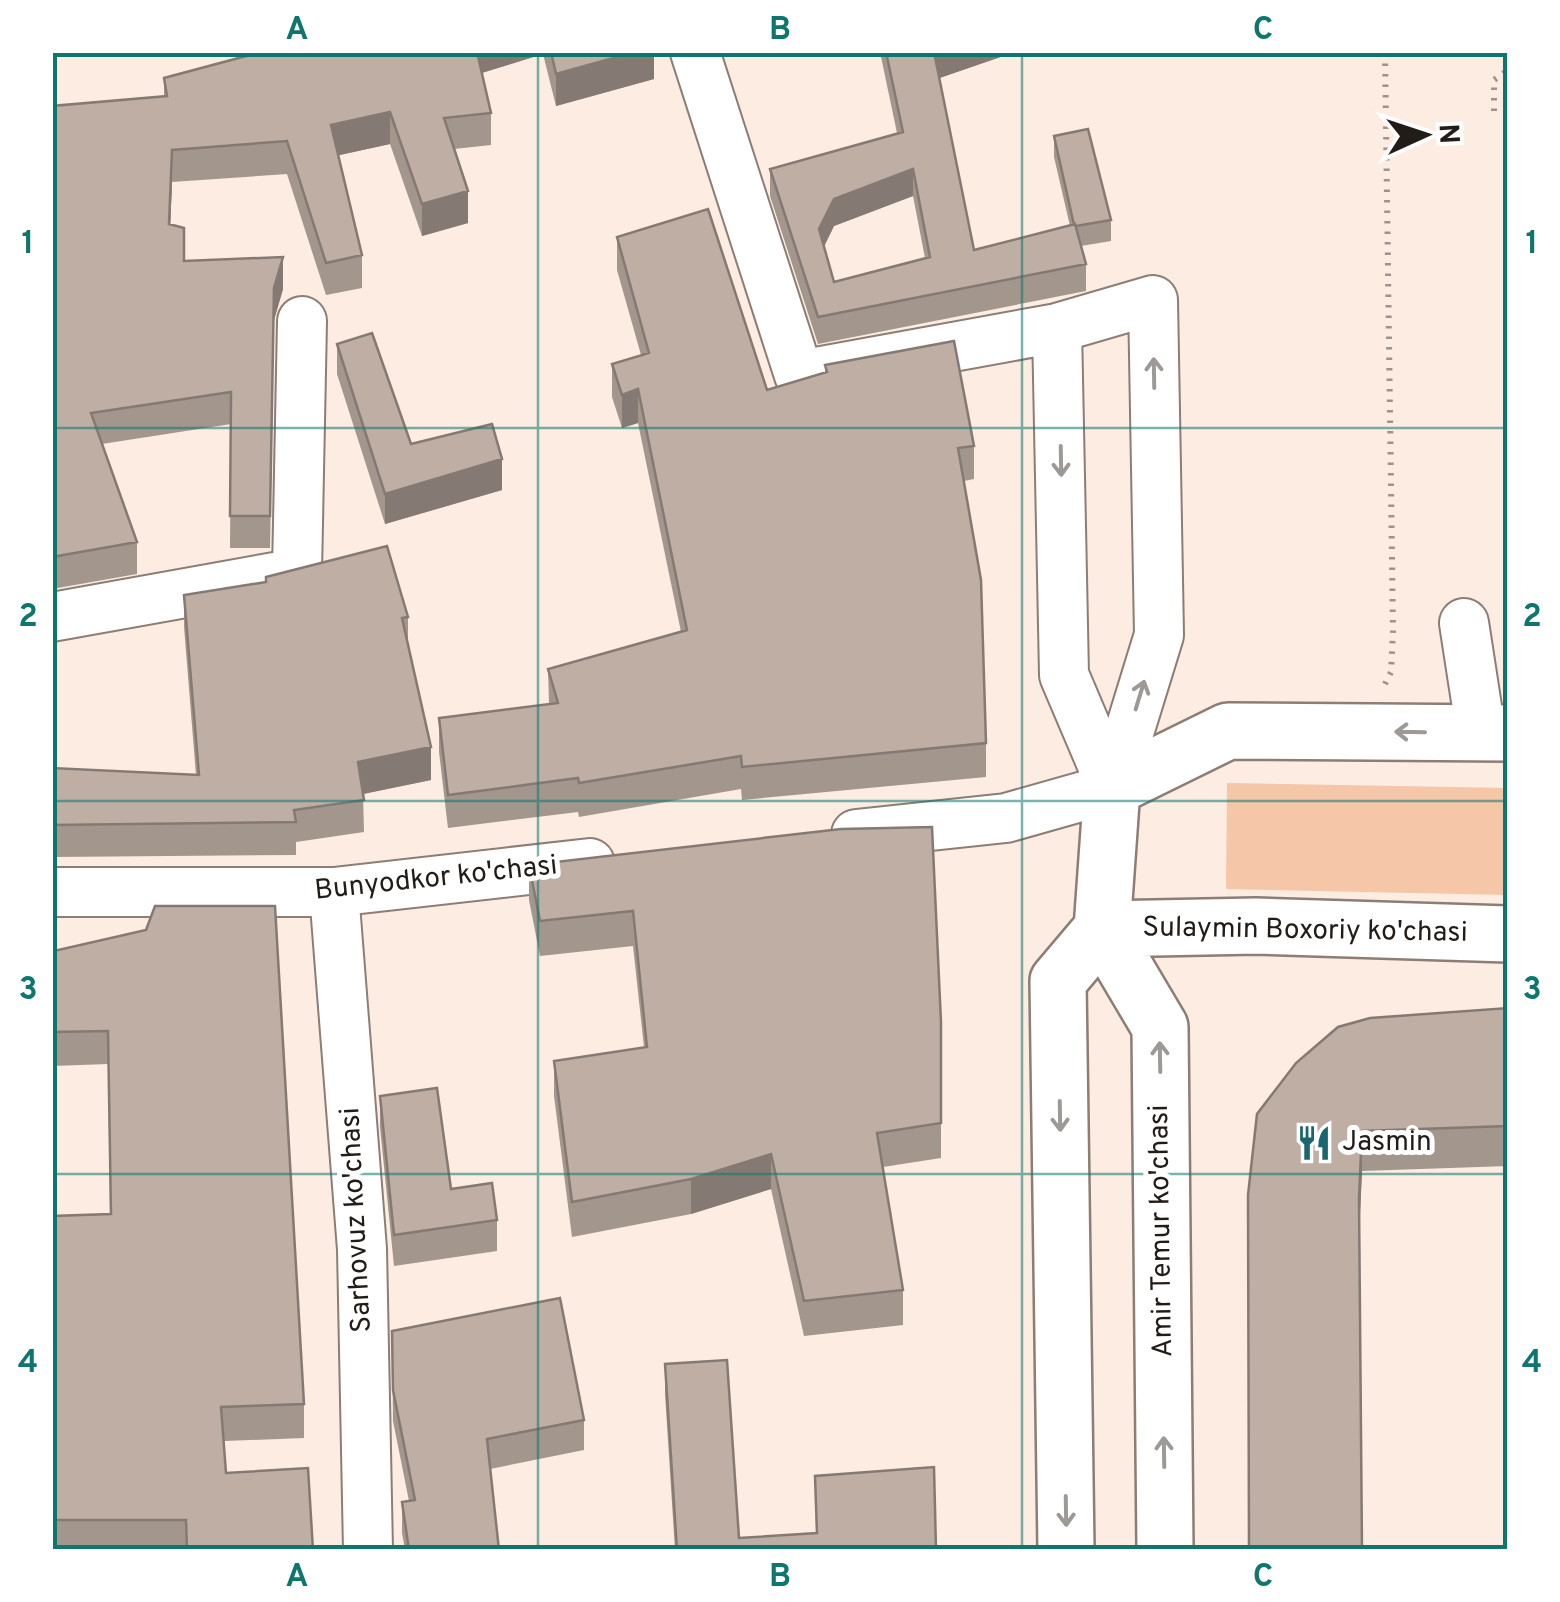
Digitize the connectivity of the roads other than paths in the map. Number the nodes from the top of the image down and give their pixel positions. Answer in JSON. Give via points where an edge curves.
{"nodes":[{"id":1,"x":695,"y":52,"type":"edge"},
{"id":2,"x":302,"y":320,"type":"dead end"},
{"id":3,"x":1057,"y":328,"type":"junction"},
{"id":4,"x":52,"y":616,"type":"edge"},
{"id":5,"x":1464,"y":622,"type":"dead end"},
{"id":6,"x":1494,"y":733,"type":"edge"},
{"id":7,"x":1112,"y":788,"type":"junction"},
{"id":8,"x":808,"y":840,"type":"edge"},
{"id":9,"x":630,"y":859,"type":"edge"},
{"id":10,"x":52,"y":892,"type":"edge"},
{"id":11,"x":334,"y":892,"type":"junction"},
{"id":12,"x":1102,"y":929,"type":"junction"},
{"id":13,"x":1508,"y":934,"type":"edge"},
{"id":14,"x":368,"y":1550,"type":"edge"},
{"id":15,"x":1066,"y":1550,"type":"edge"},
{"id":16,"x":1165,"y":1550,"type":"edge"}],
"edges":[{"from":1,"to":3,"type":"street","via":[[798,375]]},
{"from":2,"to":4,"type":"street","via":[[297,573]]},
{"from":3,"to":7,"type":"street","one_way":true,"via":[[1064,676]]},
{"from":7,"to":3,"type":"street","one_way":true,"via":[[1158,635],[1153,300]]},
{"from":5,"to":6,"type":"street"},
{"from":6,"to":7,"type":"main road","one_way":true,"via":[[1228,730]]},
{"from":7,"to":8,"type":"street","via":[[1006,818]]},
{"from":7,"to":12,"type":"main road"},
{"from":9,"to":11,"type":"street","name":"Bunyodkor ko'chasi"},
{"from":10,"to":11,"type":"street","name":"Bunyodkor ko'chasi"},
{"from":11,"to":14,"type":"street","name":"Sarhovuz ko'chasi","via":[[362,1250]]},
{"from":12,"to":13,"type":"main road","name":"Sulaymin Boxoriy ko'chasi"},
{"from":12,"to":15,"type":"main road","one_way":true,"via":[[1058,981]]},
{"from":16,"to":12,"type":"main road","name":"Amir Temur ko'chasi","one_way":true,"via":[[1160,1027]]}]}
